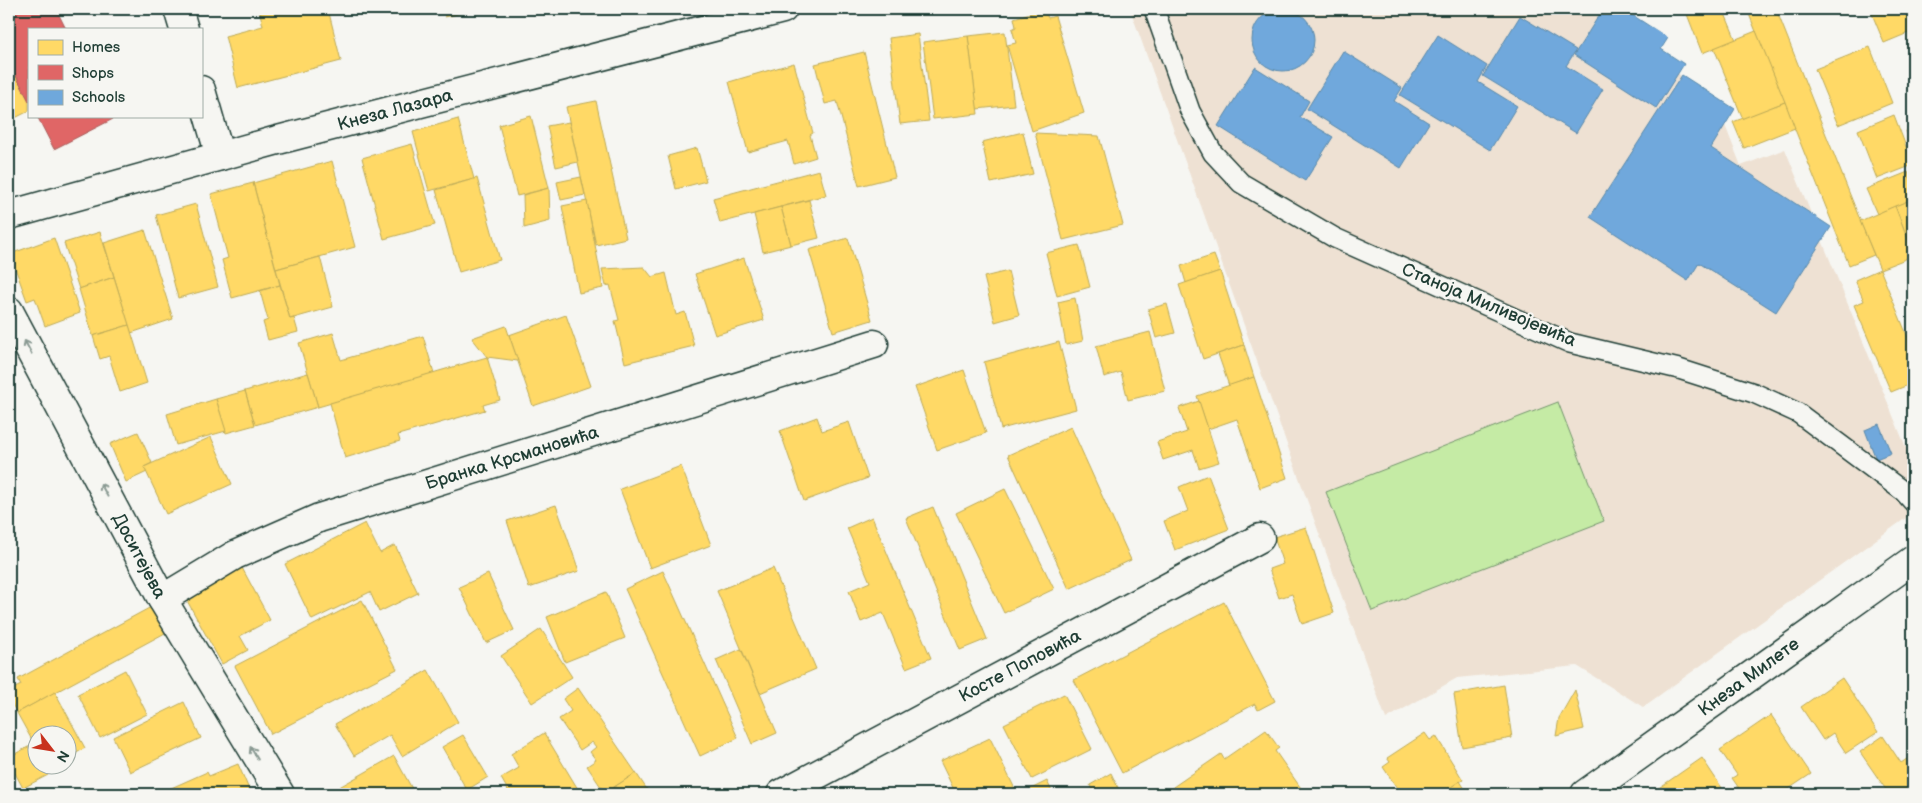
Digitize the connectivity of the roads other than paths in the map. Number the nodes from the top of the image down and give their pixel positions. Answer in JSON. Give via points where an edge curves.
{"nodes":[{"id":1,"x":178,"y":9,"type":"edge"},
{"id":2,"x":783,"y":9,"type":"edge"},
{"id":3,"x":1154,"y":9,"type":"edge"},
{"id":4,"x":184,"y":28,"type":"edge"},
{"id":5,"x":202,"y":93,"type":"edge"},
{"id":6,"x":220,"y":156,"type":"junction"},
{"id":7,"x":9,"y":215,"type":"edge"},
{"id":8,"x":9,"y":311,"type":"edge"},
{"id":9,"x":874,"y":344,"type":"dead end"},
{"id":10,"x":1913,"y":502,"type":"edge"},
{"id":11,"x":1260,"y":538,"type":"dead end"},
{"id":12,"x":1913,"y":560,"type":"edge"},
{"id":13,"x":162,"y":599,"type":"junction"},
{"id":14,"x":280,"y":794,"type":"edge"},
{"id":15,"x":780,"y":794,"type":"edge"},
{"id":16,"x":1584,"y":794,"type":"edge"}],
"edges":[{"from":1,"to":4,"type":"street"},
{"from":2,"to":6,"type":"street","name":"Кнеза Лазара"},
{"from":3,"to":10,"type":"lane","name":"Станоја Миливојевића","via":[[1190,111],[1213,153],[1241,183],[1335,238],[1570,343],[1679,369],[1754,393],[1798,413]]},
{"from":5,"to":6,"type":"street"},
{"from":6,"to":7,"type":"street","name":"Кнеза Лазара"},
{"from":13,"to":8,"type":"street","name":"Доситејева","one_way":true},
{"from":9,"to":13,"type":"street","name":"Бранка Крсмановића","via":[[319,518],[235,555]]},
{"from":11,"to":15,"type":"street","name":"Косте Поповића"},
{"from":12,"to":16,"type":"street","name":"Кнеза Милете"},
{"from":14,"to":13,"type":"street","name":"Доситејева","one_way":true}]}
